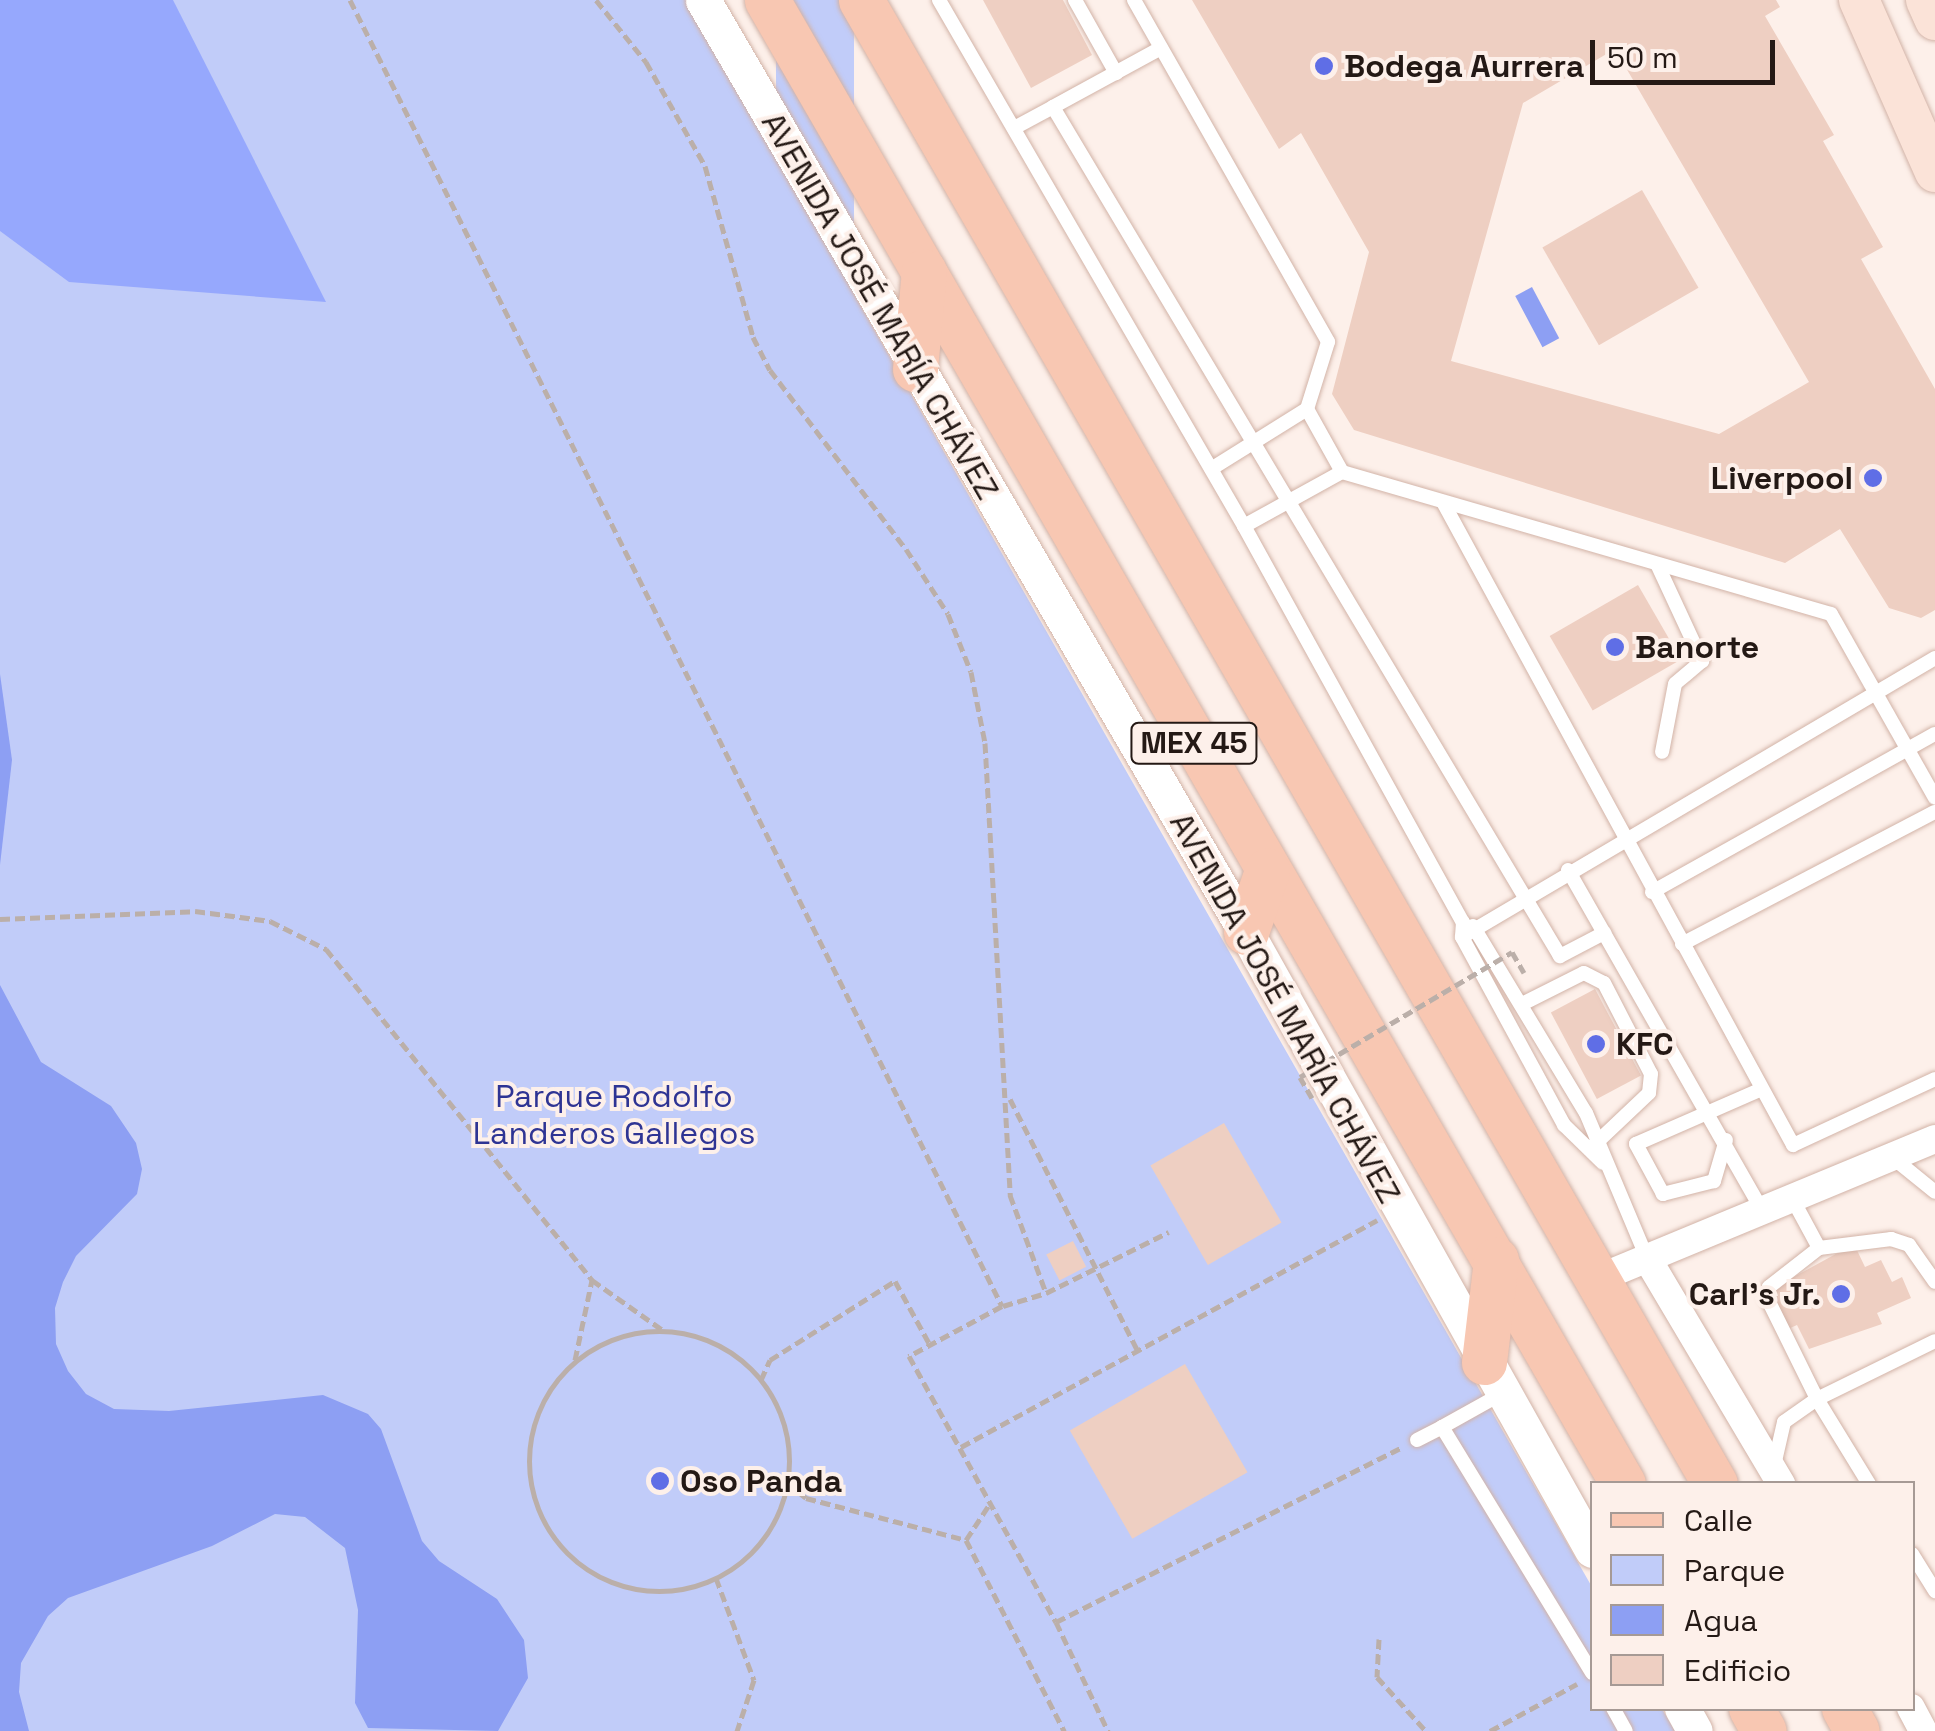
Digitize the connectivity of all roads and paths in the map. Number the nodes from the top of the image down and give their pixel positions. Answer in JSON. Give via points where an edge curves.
{"nodes":[{"id":1,"x":350,"y":0,"type":"edge"},
{"id":2,"x":596,"y":0,"type":"edge"},
{"id":3,"x":703,"y":0,"type":"edge"},
{"id":4,"x":767,"y":0,"type":"edge"},
{"id":5,"x":861,"y":0,"type":"edge"},
{"id":6,"x":939,"y":0,"type":"edge"},
{"id":7,"x":1075,"y":0,"type":"edge"},
{"id":8,"x":1134,"y":0,"type":"edge"},
{"id":9,"x":1859,"y":0,"type":"edge"},
{"id":10,"x":1926,"y":0,"type":"edge"},
{"id":11,"x":1935,"y":20,"type":"edge"},
{"id":12,"x":1161,"y":48,"type":"junction"},
{"id":13,"x":1116,"y":73,"type":"junction"},
{"id":14,"x":1053,"y":108,"type":"junction"},
{"id":15,"x":1014,"y":128,"type":"junction"},
{"id":16,"x":1930,"y":146,"type":"edge"},
{"id":17,"x":924,"y":272,"type":"junction"},
{"id":18,"x":915,"y":369,"type":"junction"},
{"id":19,"x":1307,"y":409,"type":"junction"},
{"id":20,"x":1253,"y":443,"type":"junction"},
{"id":21,"x":1211,"y":469,"type":"junction"},
{"id":22,"x":1342,"y":472,"type":"junction"},
{"id":23,"x":1286,"y":502,"type":"junction"},
{"id":24,"x":1444,"y":504,"type":"junction"},
{"id":25,"x":1244,"y":526,"type":"junction"},
{"id":26,"x":1658,"y":566,"type":"junction"},
{"id":27,"x":1935,"y":658,"type":"edge"},
{"id":28,"x":1876,"y":690,"type":"junction"},
{"id":29,"x":1935,"y":734,"type":"edge"},
{"id":30,"x":1908,"y":749,"type":"junction"},
{"id":31,"x":1662,"y":752,"type":"dead end"},
{"id":32,"x":1935,"y":798,"type":"edge"},
{"id":33,"x":1935,"y":812,"type":"edge"},
{"id":34,"x":1624,"y":840,"type":"junction"},
{"id":35,"x":1568,"y":870,"type":"junction"},
{"id":36,"x":1267,"y":871,"type":"junction"},
{"id":37,"x":1652,"y":892,"type":"junction"},
{"id":38,"x":1522,"y":897,"type":"junction"},
{"id":39,"x":0,"y":921,"type":"edge"},
{"id":40,"x":1467,"y":929,"type":"junction"},
{"id":41,"x":1246,"y":932,"type":"junction"},
{"id":42,"x":1604,"y":932,"type":"junction"},
{"id":43,"x":1682,"y":944,"type":"junction"},
{"id":44,"x":1524,"y":972,"type":"dead end"},
{"id":45,"x":1522,"y":1004,"type":"junction"},
{"id":46,"x":1935,"y":1080,"type":"edge"},
{"id":47,"x":1762,"y":1089,"type":"junction"},
{"id":48,"x":1009,"y":1096,"type":"junction"},
{"id":49,"x":1312,"y":1098,"type":"dead end"},
{"id":50,"x":1710,"y":1112,"type":"junction"},
{"id":51,"x":1935,"y":1139,"type":"edge"},
{"id":52,"x":1726,"y":1140,"type":"junction"},
{"id":53,"x":1599,"y":1141,"type":"junction"},
{"id":54,"x":1585,"y":1151,"type":"junction"},
{"id":55,"x":1892,"y":1157,"type":"junction"},
{"id":56,"x":1603,"y":1163,"type":"junction"},
{"id":57,"x":1935,"y":1192,"type":"edge"},
{"id":58,"x":1792,"y":1198,"type":"junction"},
{"id":59,"x":1397,"y":1209,"type":"junction"},
{"id":60,"x":1762,"y":1210,"type":"junction"},
{"id":61,"x":1169,"y":1232,"type":"dead end"},
{"id":62,"x":1819,"y":1248,"type":"junction"},
{"id":63,"x":1647,"y":1258,"type":"junction"},
{"id":64,"x":1496,"y":1260,"type":"junction"},
{"id":65,"x":1095,"y":1269,"type":"junction"},
{"id":66,"x":1597,"y":1279,"type":"junction"},
{"id":67,"x":592,"y":1280,"type":"junction"},
{"id":68,"x":1935,"y":1282,"type":"edge"},
{"id":69,"x":1046,"y":1292,"type":"junction"},
{"id":70,"x":1002,"y":1306,"type":"junction"},
{"id":71,"x":664,"y":1330,"type":"junction"},
{"id":72,"x":1935,"y":1341,"type":"edge"},
{"id":73,"x":930,"y":1345,"type":"junction"},
{"id":74,"x":1138,"y":1350,"type":"junction"},
{"id":75,"x":575,"y":1360,"type":"junction"},
{"id":76,"x":1494,"y":1377,"type":"junction"},
{"id":77,"x":762,"y":1380,"type":"junction"},
{"id":78,"x":1817,"y":1399,"type":"junction"},
{"id":79,"x":1442,"y":1427,"type":"junction"},
{"id":80,"x":1417,"y":1440,"type":"joint"},
{"id":81,"x":960,"y":1448,"type":"junction"},
{"id":82,"x":1714,"y":1477,"type":"edge"},
{"id":83,"x":1777,"y":1477,"type":"edge"},
{"id":84,"x":1621,"y":1481,"type":"edge"},
{"id":85,"x":1867,"y":1481,"type":"edge"},
{"id":86,"x":787,"y":1483,"type":"junction"},
{"id":87,"x":990,"y":1504,"type":"junction"},
{"id":88,"x":966,"y":1540,"type":"junction"},
{"id":89,"x":1590,"y":1546,"type":"edge"},
{"id":90,"x":1915,"y":1559,"type":"edge"},
{"id":91,"x":716,"y":1578,"type":"junction"},
{"id":92,"x":1935,"y":1591,"type":"edge"},
{"id":93,"x":1056,"y":1622,"type":"junction"},
{"id":94,"x":1379,"y":1639,"type":"dead end"},
{"id":95,"x":1590,"y":1671,"type":"edge"},
{"id":96,"x":1590,"y":1675,"type":"edge"},
{"id":97,"x":737,"y":1731,"type":"edge"},
{"id":98,"x":1064,"y":1731,"type":"edge"},
{"id":99,"x":1108,"y":1731,"type":"edge"},
{"id":100,"x":1426,"y":1731,"type":"edge"},
{"id":101,"x":1490,"y":1731,"type":"edge"}],
"edges":[{"from":1,"to":70,"type":"path"},
{"from":2,"to":48,"type":"path","via":[[646,62],[705,166],[752,338],[906,549],[948,614],[971,672],[985,743]]},
{"from":3,"to":18,"type":"street","name":"AVENIDA JOSÉ MARÍA CHÁVEZ"},
{"from":4,"to":17,"type":"main road","name":"AVENIDA JOSÉ MARÍA CHÁVEZ","number":"MEX 45"},
{"from":5,"to":66,"type":"main road","number":"MEX 45"},
{"from":6,"to":15,"type":"lane"},
{"from":7,"to":13,"type":"lane"},
{"from":8,"to":12,"type":"lane"},
{"from":9,"to":16,"type":"main road"},
{"from":10,"to":11,"type":"main road"},
{"from":12,"to":13,"type":"lane"},
{"from":12,"to":19,"type":"lane","via":[[1328,342]]},
{"from":13,"to":14,"type":"lane"},
{"from":14,"to":15,"type":"lane"},
{"from":14,"to":20,"type":"lane"},
{"from":15,"to":21,"type":"lane"},
{"from":17,"to":18,"type":"main road"},
{"from":17,"to":36,"type":"main road","name":"AVENIDA JOSÉ MARÍA CHÁVEZ","number":"MEX 45"},
{"from":18,"to":41,"type":"street","name":"AVENIDA JOSÉ MARÍA CHÁVEZ"},
{"from":19,"to":20,"type":"lane"},
{"from":19,"to":22,"type":"lane"},
{"from":20,"to":21,"type":"lane"},
{"from":20,"to":23,"type":"lane"},
{"from":21,"to":25,"type":"lane"},
{"from":22,"to":23,"type":"lane"},
{"from":22,"to":24,"type":"lane"},
{"from":23,"to":25,"type":"lane"},
{"from":23,"to":38,"type":"lane"},
{"from":24,"to":26,"type":"lane"},
{"from":24,"to":34,"type":"lane"},
{"from":25,"to":40,"type":"lane"},
{"from":26,"to":28,"type":"lane","via":[[1831,614]]},
{"from":26,"to":31,"type":"lane","via":[[1702,662],[1675,684]]},
{"from":27,"to":28,"type":"lane"},
{"from":28,"to":30,"type":"lane"},
{"from":28,"to":34,"type":"lane"},
{"from":29,"to":30,"type":"lane"},
{"from":30,"to":32,"type":"lane"},
{"from":30,"to":37,"type":"lane"},
{"from":33,"to":43,"type":"lane"},
{"from":34,"to":35,"type":"lane"},
{"from":34,"to":37,"type":"lane"},
{"from":35,"to":38,"type":"lane"},
{"from":35,"to":42,"type":"lane"},
{"from":36,"to":41,"type":"main road"},
{"from":36,"to":64,"type":"main road","name":"AVENIDA JOSÉ MARÍA CHÁVEZ","number":"MEX 45"},
{"from":37,"to":43,"type":"lane"},
{"from":38,"to":40,"type":"lane"},
{"from":38,"to":42,"type":"lane","via":[[1560,956]]},
{"from":39,"to":67,"type":"path","via":[[195,911],[270,920],[326,949]]},
{"from":40,"to":45,"type":"lane"},
{"from":40,"to":54,"type":"lane","via":[[1564,1125]]},
{"from":41,"to":59,"type":"street","name":"AVENIDA JOSÉ MARÍA CHÁVEZ"},
{"from":42,"to":50,"type":"lane"},
{"from":43,"to":47,"type":"lane"},
{"from":44,"to":49,"type":"path","bridge":true,"via":[[1512,952],[1300,1077]]},
{"from":45,"to":53,"type":"lane"},
{"from":45,"to":53,"type":"lane","via":[[1584,973],[1604,982],[1651,1074],[1649,1094]]},
{"from":46,"to":47,"type":"lane","via":[[1793,1144]]},
{"from":47,"to":50,"type":"lane"},
{"from":48,"to":65,"type":"path"},
{"from":48,"to":69,"type":"path","via":[[1010,1195]]},
{"from":50,"to":52,"type":"lane"},
{"from":50,"to":52,"type":"lane","via":[[1636,1144],[1663,1194],[1714,1181]]},
{"from":51,"to":55,"type":"street"},
{"from":52,"to":60,"type":"lane"},
{"from":53,"to":54,"type":"lane"},
{"from":53,"to":56,"type":"lane"},
{"from":54,"to":56,"type":"lane"},
{"from":55,"to":57,"type":"lane"},
{"from":55,"to":58,"type":"street"},
{"from":56,"to":63,"type":"lane"},
{"from":58,"to":60,"type":"street"},
{"from":58,"to":62,"type":"lane"},
{"from":59,"to":74,"type":"path"},
{"from":59,"to":76,"type":"street","name":"AVENIDA JOSÉ MARÍA CHÁVEZ"},
{"from":60,"to":63,"type":"street"},
{"from":61,"to":65,"type":"path"},
{"from":62,"to":68,"type":"lane","via":[[1891,1240],[1909,1245]]},
{"from":62,"to":78,"type":"lane","via":[[1769,1287],[1768,1298]]},
{"from":63,"to":66,"type":"street"},
{"from":63,"to":83,"type":"street"},
{"from":64,"to":76,"type":"main road"},
{"from":64,"to":84,"type":"main road","name":"AVENIDA JOSÉ MARÍA CHÁVEZ","number":"MEX 45"},
{"from":65,"to":69,"type":"path"},
{"from":65,"to":74,"type":"path"},
{"from":66,"to":82,"type":"main road","number":"MEX 45"},
{"from":67,"to":71,"type":"path"},
{"from":67,"to":75,"type":"path"},
{"from":69,"to":70,"type":"path"},
{"from":70,"to":73,"type":"path"},
{"from":71,"to":75,"type":"path","via":[[617,1337]]},
{"from":71,"to":77,"type":"path","via":[[718,1345]]},
{"from":72,"to":78,"type":"lane"},
{"from":73,"to":77,"type":"path","via":[[895,1281],[770,1360]]},
{"from":73,"to":81,"type":"path","via":[[909,1356]]},
{"from":74,"to":81,"type":"path"},
{"from":75,"to":91,"type":"path","via":[[548,1392],[531,1431],[528,1472],[538,1513],[561,1548],[594,1575],[634,1589],[676,1590]]},
{"from":76,"to":79,"type":"lane"},
{"from":76,"to":89,"type":"street","name":"AVENIDA JOSÉ MARÍA CHÁVEZ"},
{"from":77,"to":86,"type":"path","via":[[789,1447]]},
{"from":78,"to":83,"type":"lane","via":[[1784,1422]]},
{"from":78,"to":85,"type":"lane"},
{"from":79,"to":80,"type":"lane"},
{"from":79,"to":95,"type":"lane"},
{"from":80,"to":93,"type":"path"},
{"from":81,"to":87,"type":"path"},
{"from":86,"to":88,"type":"path","via":[[806,1498]]},
{"from":86,"to":91,"type":"path","via":[[758,1544]]},
{"from":87,"to":88,"type":"path"},
{"from":87,"to":93,"type":"path"},
{"from":88,"to":98,"type":"path"},
{"from":90,"to":92,"type":"lane"},
{"from":91,"to":97,"type":"path","via":[[754,1680]]},
{"from":93,"to":99,"type":"path"},
{"from":94,"to":100,"type":"path","via":[[1377,1677]]},
{"from":96,"to":101,"type":"path"}]}
